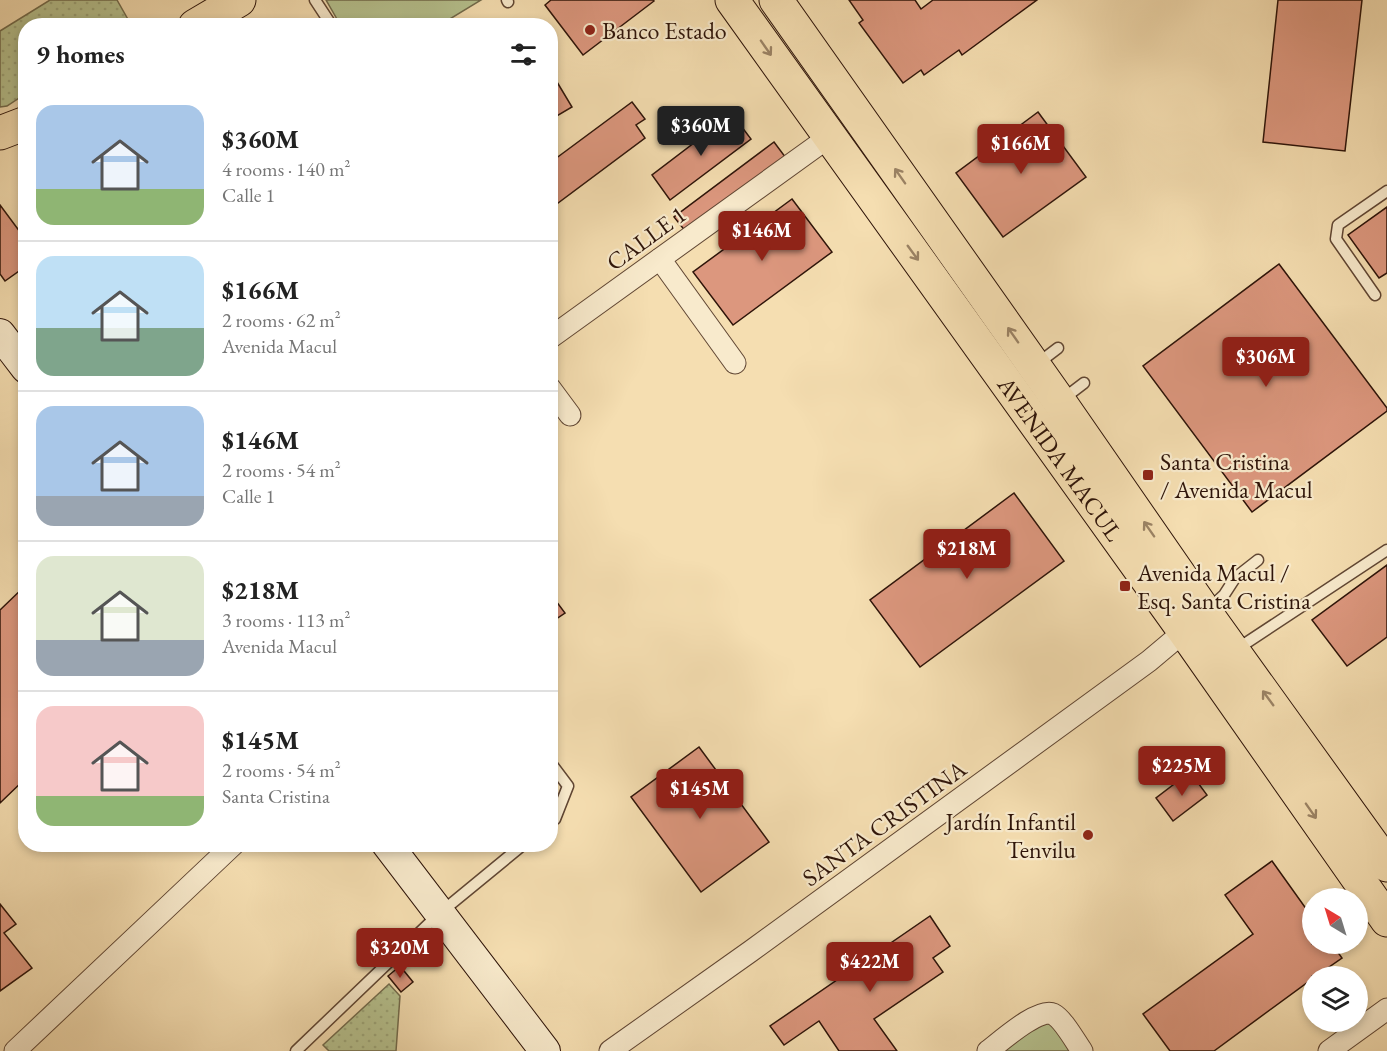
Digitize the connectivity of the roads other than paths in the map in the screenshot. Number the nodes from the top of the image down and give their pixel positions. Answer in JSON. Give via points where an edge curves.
{"nodes":[{"id":1,"x":239,"y":0,"type":"edge"},
{"id":2,"x":315,"y":0,"type":"edge"},
{"id":3,"x":732,"y":0,"type":"edge"},
{"id":4,"x":776,"y":0,"type":"edge"},
{"id":5,"x":209,"y":18,"type":"edge"},
{"id":6,"x":327,"y":18,"type":"edge"},
{"id":7,"x":830,"y":138,"type":"junction"},
{"id":8,"x":1387,"y":191,"type":"edge"},
{"id":9,"x":660,"y":259,"type":"junction"},
{"id":10,"x":1375,"y":295,"type":"dead end"},
{"id":11,"x":558,"y":332,"type":"edge"},
{"id":12,"x":0,"y":334,"type":"edge"},
{"id":13,"x":18,"y":358,"type":"edge"},
{"id":14,"x":735,"y":363,"type":"dead end"},
{"id":15,"x":558,"y":399,"type":"edge"},
{"id":16,"x":570,"y":415,"type":"dead end"},
{"id":17,"x":1387,"y":550,"type":"edge"},
{"id":18,"x":1258,"y":560,"type":"dead end"},
{"id":19,"x":1195,"y":622,"type":"junction"},
{"id":20,"x":1234,"y":651,"type":"junction"},
{"id":21,"x":558,"y":773,"type":"edge"},
{"id":22,"x":558,"y":811,"type":"edge"},
{"id":23,"x":226,"y":852,"type":"edge"},
{"id":24,"x":393,"y":852,"type":"edge"},
{"id":25,"x":514,"y":852,"type":"edge"},
{"id":26,"x":1387,"y":865,"type":"edge"},
{"id":27,"x":440,"y":913,"type":"junction"},
{"id":28,"x":1387,"y":920,"type":"edge"},
{"id":29,"x":1387,"y":1009,"type":"edge"},
{"id":30,"x":15,"y":1051,"type":"edge"},
{"id":31,"x":296,"y":1051,"type":"edge"},
{"id":32,"x":545,"y":1051,"type":"edge"},
{"id":33,"x":610,"y":1051,"type":"edge"},
{"id":34,"x":988,"y":1051,"type":"edge"},
{"id":35,"x":1082,"y":1051,"type":"edge"},
{"id":36,"x":1329,"y":1051,"type":"edge"}],
"edges":[{"from":1,"to":5,"type":"main road"},
{"from":2,"to":6,"type":"lane"},
{"from":3,"to":7,"type":"main road","name":"AVENIDA MACUL","one_way":true},
{"from":19,"to":4,"type":"main road","name":"AVENIDA MACUL","one_way":true,"via":[[1072,392]]},
{"from":7,"to":9,"type":"street","name":"CALLE 1"},
{"from":7,"to":19,"type":"main road","name":"AVENIDA MACUL","one_way":true},
{"from":8,"to":10,"type":"lane","via":[[1338,225],[1335,239]]},
{"from":9,"to":11,"type":"street","name":"CALLE 1"},
{"from":9,"to":14,"type":"street"},
{"from":12,"to":13,"type":"street"},
{"from":15,"to":16,"type":"street"},
{"from":17,"to":20,"type":"lane"},
{"from":18,"to":19,"type":"lane","via":[[1235,578],[1224,595]]},
{"from":19,"to":20,"type":"main road","name":"AVENIDA MACUL"},
{"from":19,"to":28,"type":"main road","name":"AVENIDA MACUL","one_way":true},
{"from":19,"to":33,"type":"street","name":"SANTA CRISTINA","via":[[1161,653]]},
{"from":26,"to":20,"type":"main road","name":"AVENIDA MACUL","one_way":true},
{"from":21,"to":22,"type":"lane","via":[[568,786]]},
{"from":23,"to":30,"type":"street"},
{"from":24,"to":27,"type":"street"},
{"from":25,"to":27,"type":"lane"},
{"from":27,"to":31,"type":"lane"},
{"from":27,"to":32,"type":"street"},
{"from":29,"to":36,"type":"street"},
{"from":34,"to":35,"type":"street","via":[[1037,1015],[1048,1012],[1059,1019]]}]}
